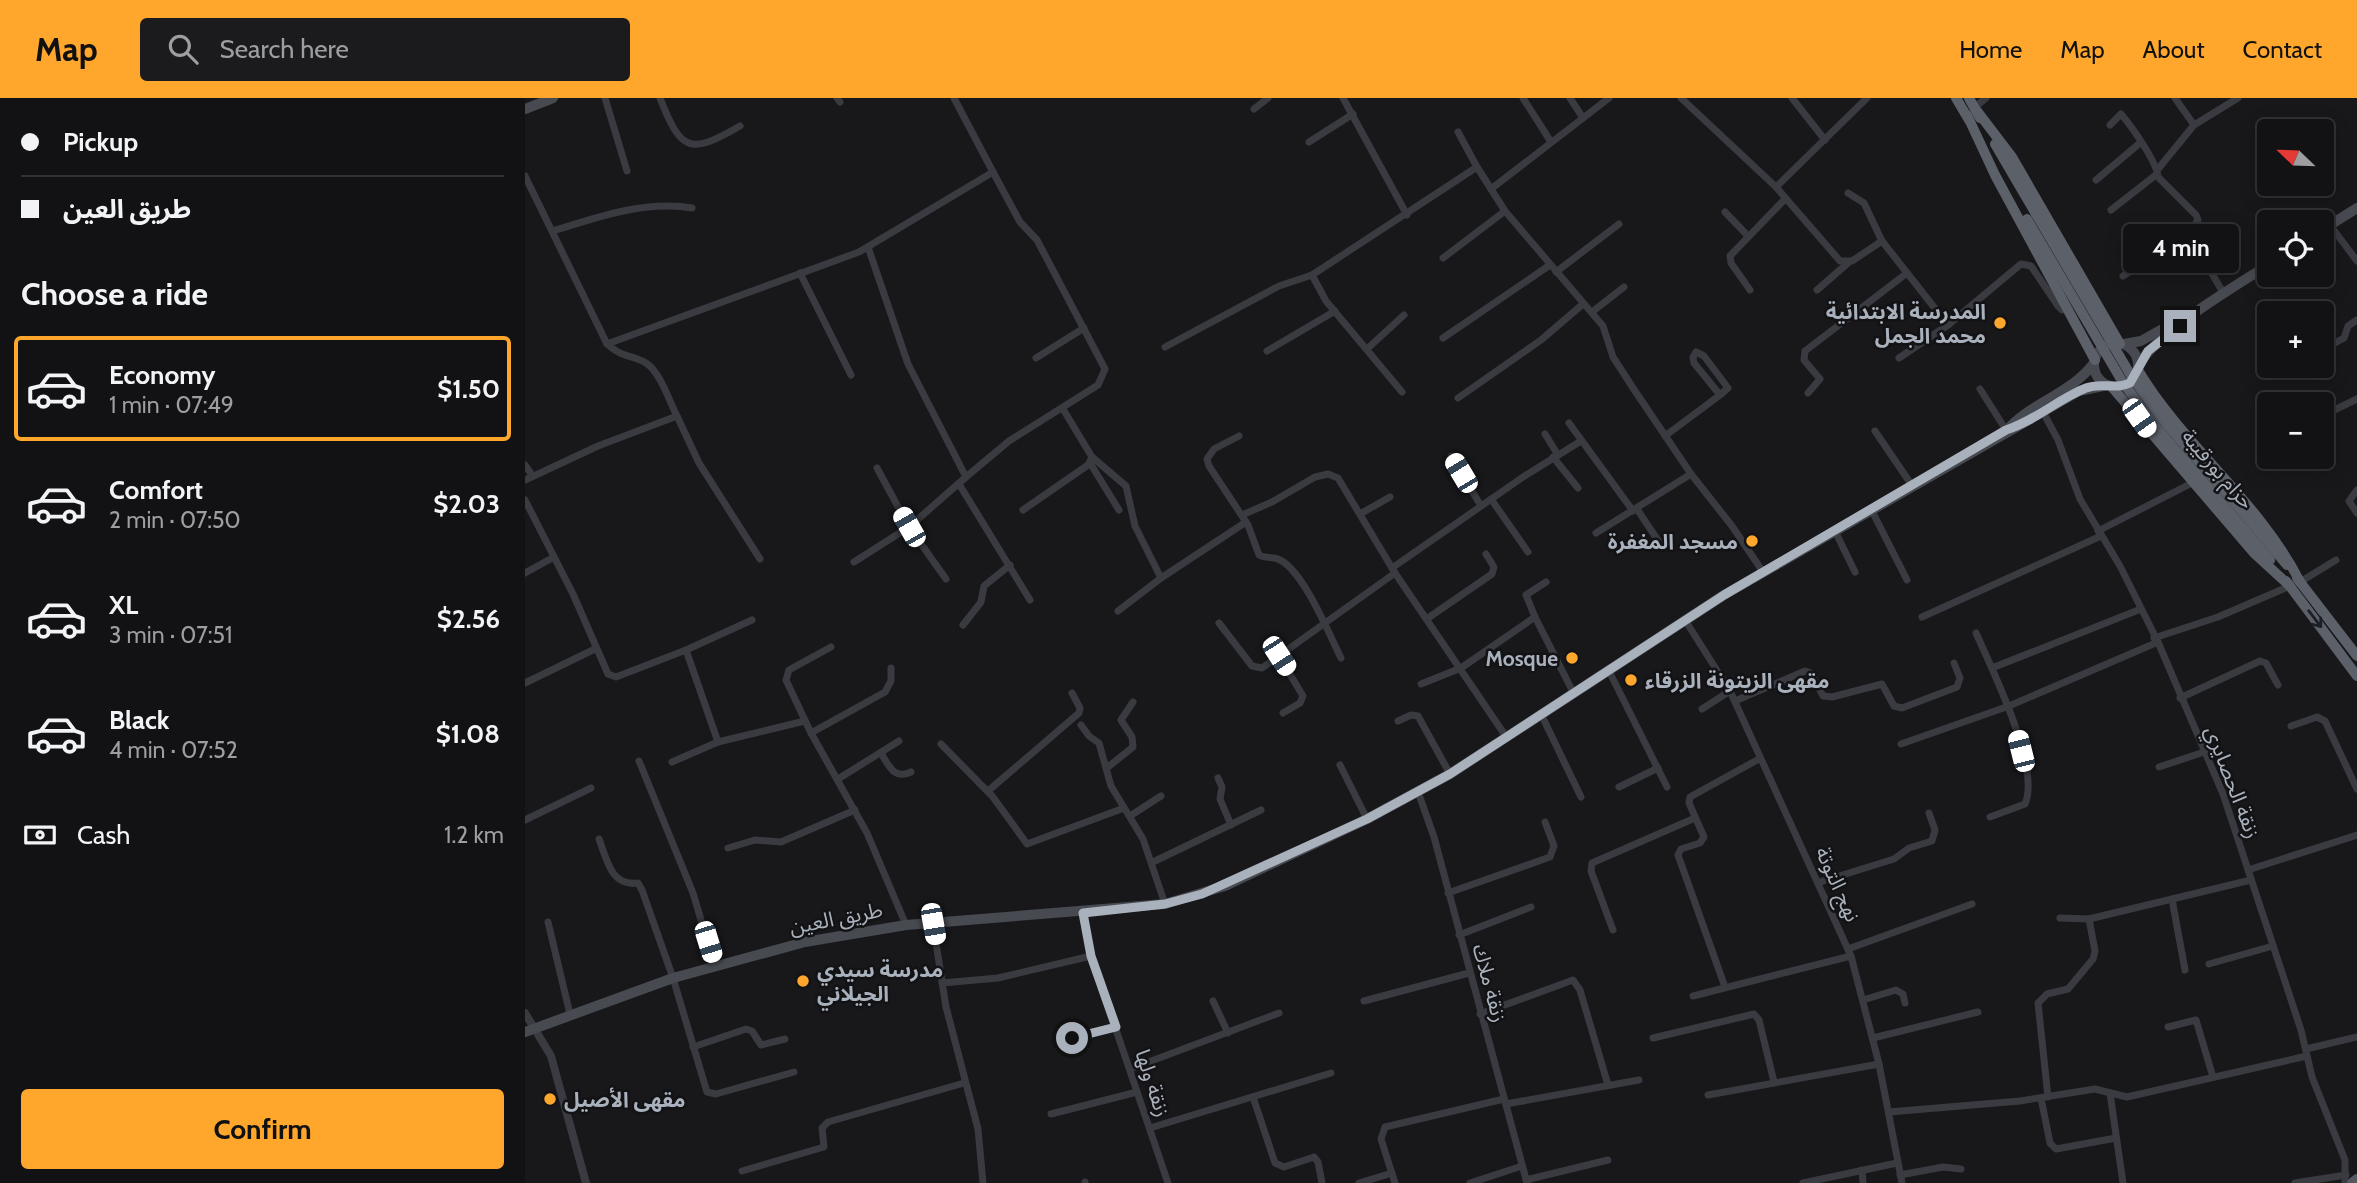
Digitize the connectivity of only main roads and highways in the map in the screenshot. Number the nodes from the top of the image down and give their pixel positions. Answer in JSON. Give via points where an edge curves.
{"nodes":[{"id":1,"x":553,"y":98,"type":"edge"},
{"id":2,"x":1957,"y":98,"type":"edge"},
{"id":3,"x":1972,"y":108,"type":"edge"},
{"id":4,"x":525,"y":109,"type":"edge"},
{"id":5,"x":2357,"y":208,"type":"edge"},
{"id":6,"x":2334,"y":223,"type":"edge"},
{"id":7,"x":2257,"y":272,"type":"edge"},
{"id":8,"x":2202,"y":308,"type":"junction"},
{"id":9,"x":2122,"y":344,"type":"junction"},
{"id":10,"x":2095,"y":361,"type":"junction"},
{"id":11,"x":2138,"y":367,"type":"junction"},
{"id":12,"x":2110,"y":386,"type":"junction"},
{"id":13,"x":2006,"y":430,"type":"junction"},
{"id":14,"x":2295,"y":584,"type":"junction"},
{"id":15,"x":2357,"y":656,"type":"edge"},
{"id":16,"x":2357,"y":676,"type":"edge"},
{"id":17,"x":525,"y":1032,"type":"edge"}],
"edges":[{"from":1,"to":4,"type":"main road"},
{"from":2,"to":3,"type":"highway","name":"حزام بورقيبة"},
{"from":3,"to":9,"type":"highway","via":[[2012,157]]},
{"from":3,"to":10,"type":"highway","via":[[1995,175]]},
{"from":3,"to":14,"type":"highway","name":"حزام بورقيبة","bridge":true,"via":[[2031,217],[2130,374]]},
{"from":5,"to":6,"type":"main road"},
{"from":7,"to":8,"type":"main road"},
{"from":8,"to":9,"type":"main road","via":[[2141,341]]},
{"from":8,"to":11,"type":"main road","via":[[2155,345]]},
{"from":9,"to":10,"type":"main road","via":[[2105,346]]},
{"from":9,"to":11,"type":"main road","via":[[2136,355]]},
{"from":10,"to":12,"type":"main road","via":[[2098,376]]},
{"from":10,"to":13,"type":"main road","name":"طريق العين","via":[[2082,378]]},
{"from":11,"to":12,"type":"main road","via":[[2130,383]]},
{"from":11,"to":14,"type":"highway","via":[[2186,435],[2282,547]]},
{"from":12,"to":13,"type":"main road","name":"طريق العين","via":[[2079,391]]},
{"from":12,"to":14,"type":"highway","via":[[2254,553]]},
{"from":13,"to":17,"type":"main road","name":"طريق العين","via":[[1763,572],[1450,774],[1225,886],[1165,904],[906,925],[805,942],[673,978]]},
{"from":14,"to":15,"type":"highway","name":"حزام بورقيبة"},
{"from":14,"to":16,"type":"highway","name":"حزام بورقيبة","one_way":true}]}
